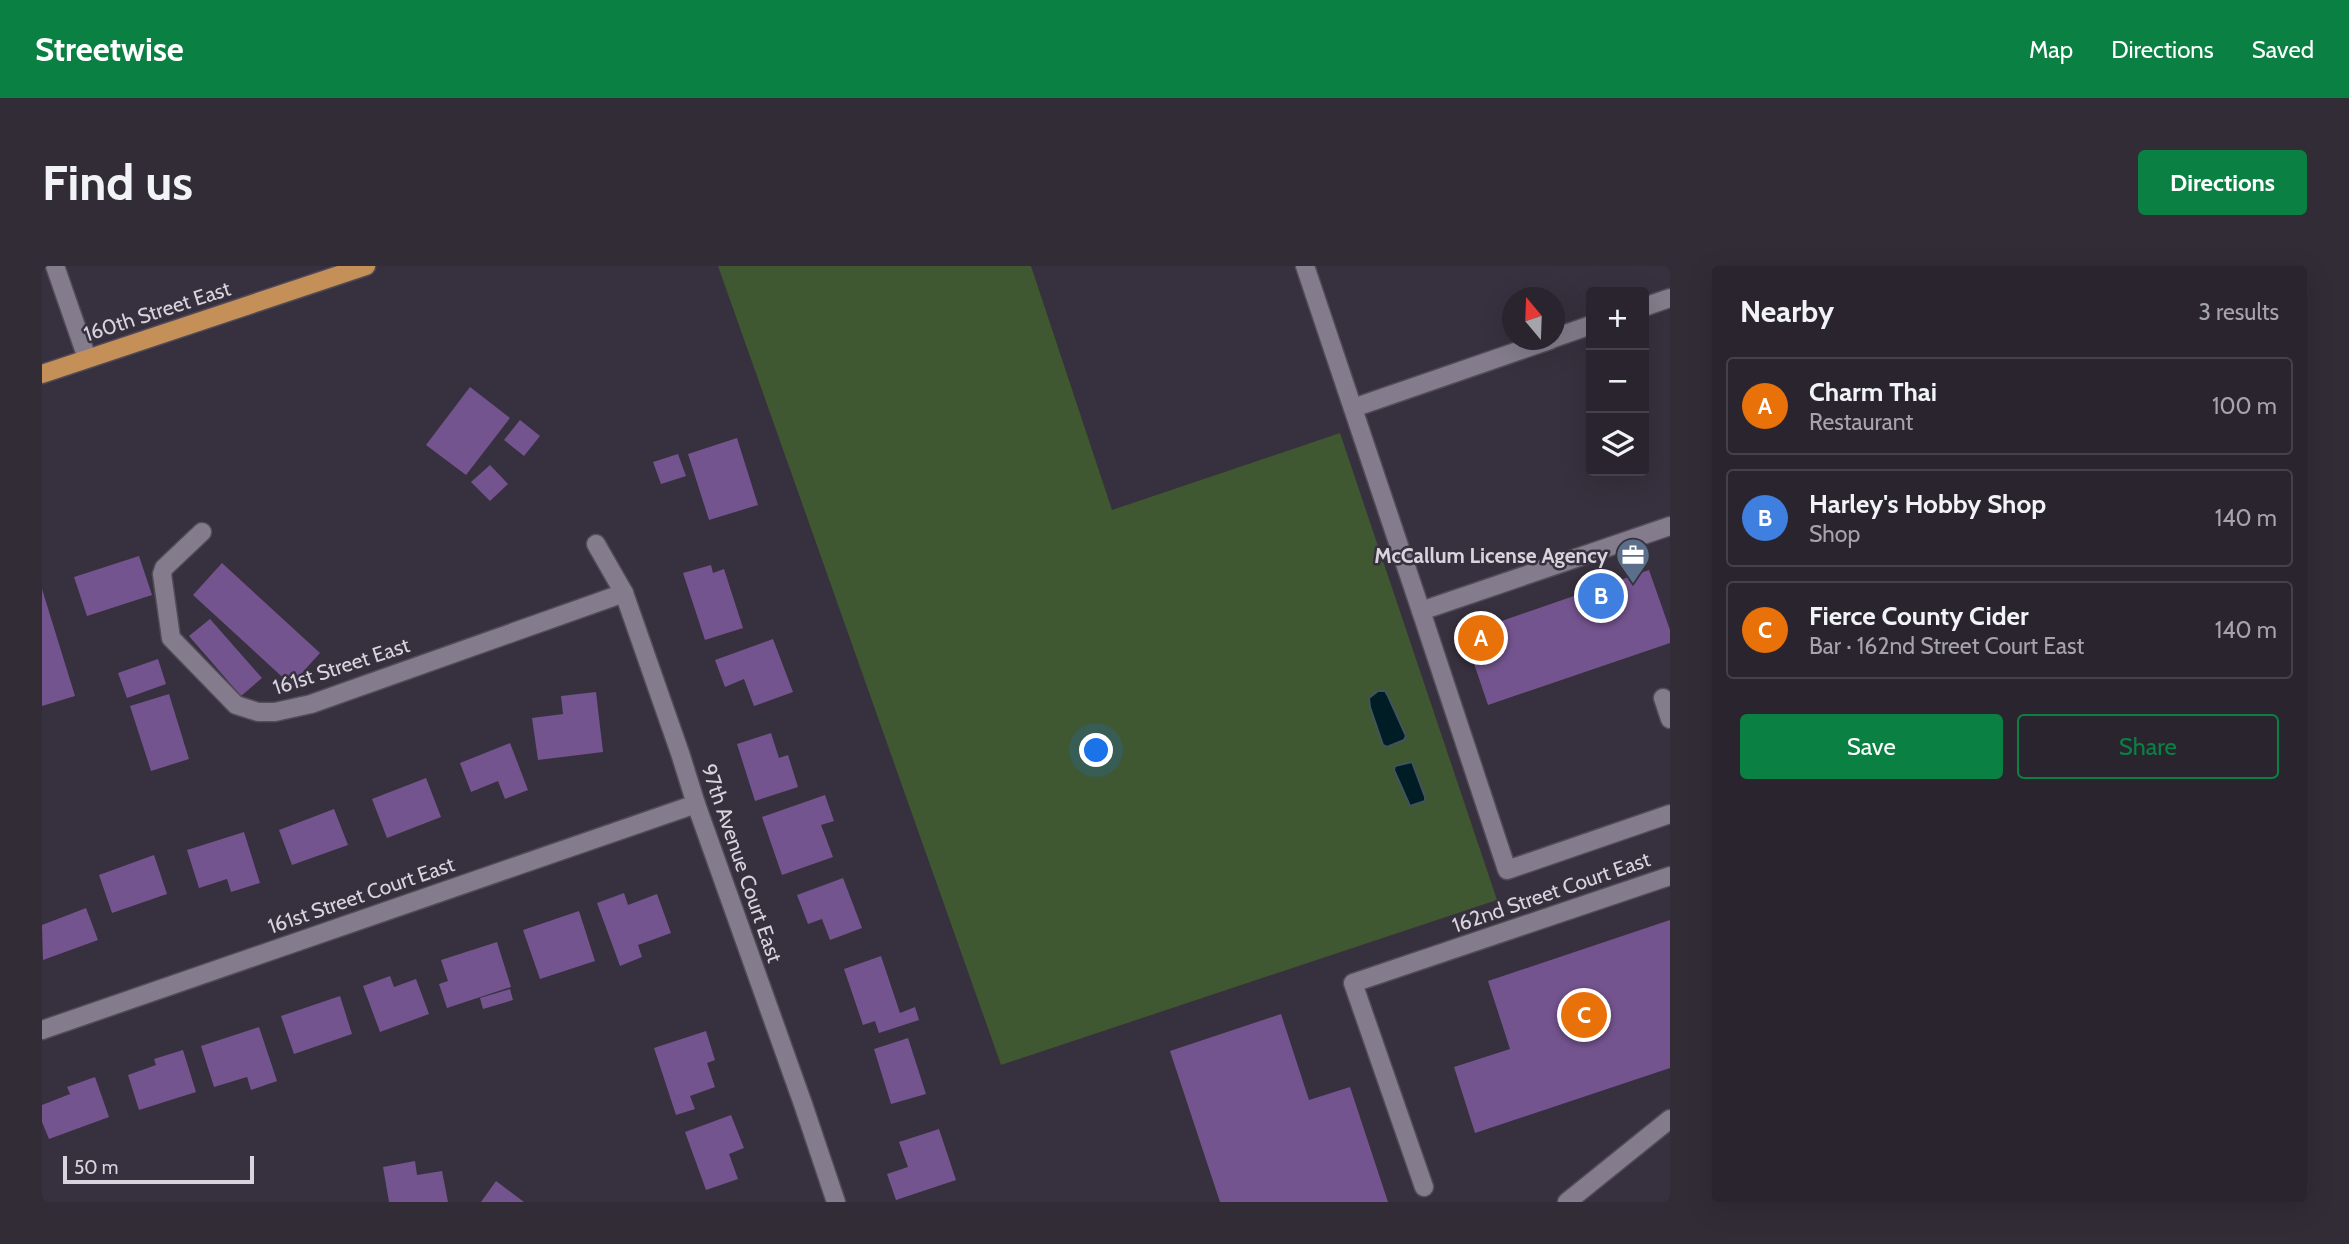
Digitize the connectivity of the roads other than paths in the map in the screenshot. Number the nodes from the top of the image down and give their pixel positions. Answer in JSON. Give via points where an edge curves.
{"nodes":[{"id":1,"x":55,"y":266,"type":"edge"},
{"id":2,"x":366,"y":266,"type":"edge"},
{"id":3,"x":1305,"y":266,"type":"edge"},
{"id":4,"x":1670,"y":298,"type":"edge"},
{"id":5,"x":1649,"y":305,"type":"edge"},
{"id":6,"x":1586,"y":327,"type":"edge"},
{"id":7,"x":1565,"y":334,"type":"edge"},
{"id":8,"x":1520,"y":350,"type":"edge"},
{"id":9,"x":87,"y":358,"type":"junction"},
{"id":10,"x":42,"y":374,"type":"edge"},
{"id":11,"x":1353,"y":408,"type":"junction"},
{"id":12,"x":1670,"y":526,"type":"edge"},
{"id":13,"x":202,"y":532,"type":"dead end"},
{"id":14,"x":596,"y":544,"type":"dead end"},
{"id":15,"x":624,"y":593,"type":"junction"},
{"id":16,"x":1421,"y":611,"type":"junction"},
{"id":17,"x":1663,"y":698,"type":"dead end"},
{"id":18,"x":1670,"y":719,"type":"edge"},
{"id":19,"x":696,"y":804,"type":"junction"},
{"id":20,"x":1670,"y":814,"type":"edge"},
{"id":21,"x":1670,"y":876,"type":"edge"},
{"id":22,"x":42,"y":1030,"type":"edge"},
{"id":23,"x":1670,"y":1119,"type":"edge"},
{"id":24,"x":1424,"y":1187,"type":"dead end"},
{"id":25,"x":835,"y":1202,"type":"edge"},
{"id":26,"x":1567,"y":1202,"type":"edge"}],
"edges":[{"from":1,"to":9,"type":"street"},
{"from":2,"to":9,"type":"main road","name":"160th Street East"},
{"from":3,"to":11,"type":"street"},
{"from":4,"to":5,"type":"street"},
{"from":6,"to":7,"type":"street"},
{"from":8,"to":11,"type":"street"},
{"from":9,"to":10,"type":"main road","name":"160th Street East"},
{"from":11,"to":16,"type":"street"},
{"from":12,"to":16,"type":"street"},
{"from":13,"to":15,"type":"street","name":"161st Street East","via":[[162,574],[172,638],[236,705],[258,712],[311,704]]},
{"from":14,"to":15,"type":"street","name":"97th Avenue Court East"},
{"from":15,"to":19,"type":"street","name":"97th Avenue Court East"},
{"from":16,"to":20,"type":"street","via":[[1507,870]]},
{"from":17,"to":18,"type":"street"},
{"from":19,"to":22,"type":"street","name":"161st Street Court East"},
{"from":19,"to":25,"type":"street","name":"97th Avenue Court East"},
{"from":21,"to":24,"type":"street","name":"162nd Street Court East","via":[[1353,984]]},
{"from":23,"to":26,"type":"street"}]}
